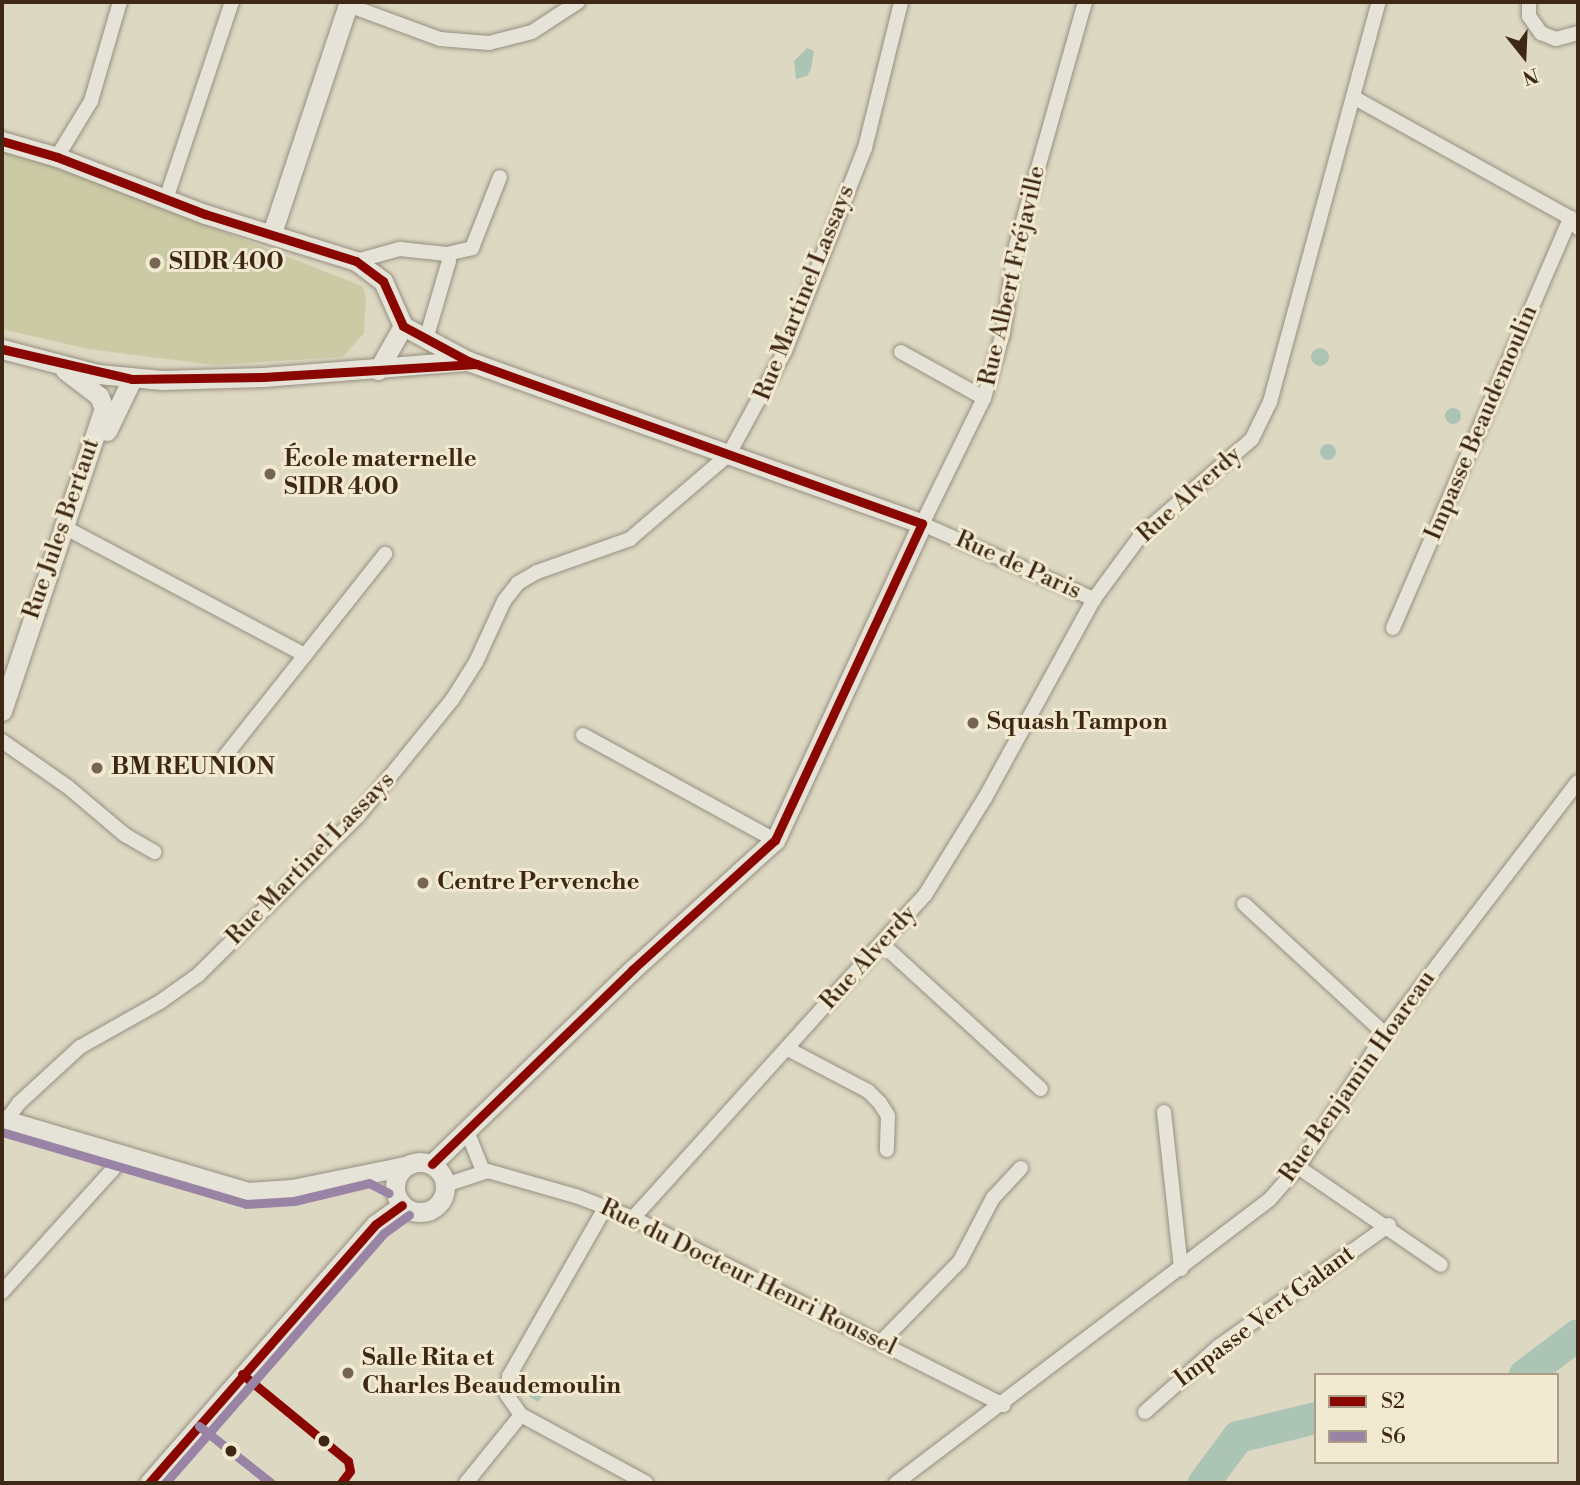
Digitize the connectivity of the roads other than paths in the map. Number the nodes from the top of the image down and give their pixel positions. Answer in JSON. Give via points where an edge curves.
{"nodes":[{"id":1,"x":232,"y":2,"type":"edge"},
{"id":2,"x":578,"y":2,"type":"edge"},
{"id":3,"x":901,"y":2,"type":"edge"},
{"id":4,"x":1085,"y":2,"type":"edge"},
{"id":5,"x":1379,"y":2,"type":"edge"},
{"id":6,"x":1528,"y":2,"type":"edge"},
{"id":7,"x":349,"y":3,"type":"edge"},
{"id":8,"x":117,"y":5,"type":"edge"},
{"id":9,"x":1578,"y":33,"type":"edge"},
{"id":10,"x":1353,"y":97,"type":"junction"},
{"id":11,"x":2,"y":141,"type":"edge"},
{"id":12,"x":57,"y":157,"type":"junction"},
{"id":13,"x":500,"y":177,"type":"dead end"},
{"id":14,"x":166,"y":199,"type":"junction"},
{"id":15,"x":1574,"y":223,"type":"edge"},
{"id":16,"x":272,"y":233,"type":"junction"},
{"id":17,"x":447,"y":254,"type":"junction"},
{"id":18,"x":356,"y":261,"type":"junction"},
{"id":19,"x":403,"y":326,"type":"junction"},
{"id":20,"x":426,"y":339,"type":"junction"},
{"id":21,"x":2,"y":349,"type":"edge"},
{"id":22,"x":901,"y":352,"type":"dead end"},
{"id":23,"x":468,"y":361,"type":"junction"},
{"id":24,"x":59,"y":365,"type":"junction"},
{"id":25,"x":378,"y":370,"type":"junction"},
{"id":26,"x":132,"y":379,"type":"junction"},
{"id":27,"x":984,"y":398,"type":"junction"},
{"id":28,"x":729,"y":454,"type":"junction"},
{"id":29,"x":922,"y":524,"type":"junction"},
{"id":30,"x":66,"y":528,"type":"junction"},
{"id":31,"x":385,"y":554,"type":"dead end"},
{"id":32,"x":1094,"y":599,"type":"junction"},
{"id":33,"x":1393,"y":628,"type":"dead end"},
{"id":34,"x":305,"y":654,"type":"junction"},
{"id":35,"x":10,"y":681,"type":"edge"},
{"id":36,"x":2,"y":713,"type":"edge"},
{"id":37,"x":583,"y":735,"type":"dead end"},
{"id":38,"x":2,"y":741,"type":"edge"},
{"id":39,"x":225,"y":755,"type":"dead end"},
{"id":40,"x":1578,"y":782,"type":"edge"},
{"id":41,"x":775,"y":840,"type":"junction"},
{"id":42,"x":155,"y":852,"type":"dead end"},
{"id":43,"x":1244,"y":904,"type":"dead end"},
{"id":44,"x":882,"y":944,"type":"junction"},
{"id":45,"x":1385,"y":1034,"type":"junction"},
{"id":46,"x":788,"y":1049,"type":"junction"},
{"id":47,"x":1041,"y":1088,"type":"dead end"},
{"id":48,"x":1164,"y":1112,"type":"dead end"},
{"id":49,"x":3,"y":1122,"type":"edge"},
{"id":50,"x":467,"y":1132,"type":"junction"},
{"id":51,"x":887,"y":1150,"type":"dead end"},
{"id":52,"x":126,"y":1155,"type":"junction"},
{"id":53,"x":1298,"y":1167,"type":"junction"},
{"id":54,"x":481,"y":1168,"type":"junction"},
{"id":55,"x":1021,"y":1168,"type":"dead end"},
{"id":56,"x":440,"y":1174,"type":"junction"},
{"id":57,"x":399,"y":1186,"type":"junction"},
{"id":58,"x":605,"y":1208,"type":"junction"},
{"id":59,"x":633,"y":1218,"type":"junction"},
{"id":60,"x":1389,"y":1225,"type":"junction"},
{"id":61,"x":1441,"y":1265,"type":"dead end"},
{"id":62,"x":1181,"y":1269,"type":"junction"},
{"id":63,"x":2,"y":1292,"type":"edge"},
{"id":64,"x":881,"y":1341,"type":"junction"},
{"id":65,"x":1003,"y":1405,"type":"junction"},
{"id":66,"x":1145,"y":1412,"type":"dead end"},
{"id":67,"x":521,"y":1415,"type":"junction"},
{"id":68,"x":149,"y":1483,"type":"edge"},
{"id":69,"x":466,"y":1483,"type":"edge"},
{"id":70,"x":646,"y":1483,"type":"edge"},
{"id":71,"x":897,"y":1483,"type":"edge"}],
"edges":[{"from":1,"to":14,"type":"street"},
{"from":2,"to":7,"type":"street","via":[[532,32],[489,43],[440,39]]},
{"from":3,"to":28,"type":"street","name":"Rue Martinel Lassays","via":[[865,148],[785,351]]},
{"from":4,"to":27,"type":"street","name":"Rue Albert Fréjaville","via":[[1016,246],[1003,332]]},
{"from":5,"to":10,"type":"street","name":"Rue Alverdy"},
{"from":6,"to":9,"type":"street","via":[[1529,16],[1541,33],[1556,39]]},
{"from":7,"to":16,"type":"street"},
{"from":8,"to":12,"type":"street","via":[[91,100]]},
{"from":10,"to":15,"type":"street"},
{"from":10,"to":32,"type":"street","name":"Rue Alverdy","via":[[1262,423],[1228,463],[1142,534]]},
{"from":11,"to":12,"type":"street"},
{"from":12,"to":14,"type":"street"},
{"from":13,"to":17,"type":"street","via":[[472,248]]},
{"from":14,"to":16,"type":"street"},
{"from":15,"to":33,"type":"street","name":"Impasse Beaudemoulin"},
{"from":16,"to":18,"type":"street"},
{"from":17,"to":18,"type":"street","via":[[400,249]]},
{"from":17,"to":20,"type":"street","via":[[449,261]]},
{"from":18,"to":19,"type":"street","via":[[383,281]]},
{"from":19,"to":20,"type":"street","name":"Rue de Paris"},
{"from":19,"to":25,"type":"street"},
{"from":20,"to":23,"type":"street","name":"Rue de Paris"},
{"from":21,"to":24,"type":"street","name":"Rue de Paris"},
{"from":22,"to":27,"type":"street"},
{"from":23,"to":25,"type":"street","name":"Rue de Paris"},
{"from":23,"to":28,"type":"street","name":"Rue de Paris"},
{"from":24,"to":26,"type":"street","name":"Rue de Paris"},
{"from":24,"to":30,"type":"street","name":"Rue Jules Bertaut","via":[[99,396],[104,408]]},
{"from":25,"to":26,"type":"street","name":"Rue de Paris"},
{"from":26,"to":30,"type":"street","name":"Rue Jules Bertaut"},
{"from":27,"to":29,"type":"street","name":"Rue Albert Fréjaville"},
{"from":28,"to":29,"type":"street","name":"Rue de Paris"},
{"from":28,"to":49,"type":"street","name":"Rue Martinel Lassays","via":[[630,538],[518,583],[452,700],[358,816],[198,975],[80,1047]]},
{"from":29,"to":32,"type":"street","name":"Rue de Paris"},
{"from":29,"to":41,"type":"street","name":"Rue Albert Fréjaville"},
{"from":30,"to":34,"type":"street"},
{"from":30,"to":35,"type":"street","name":"Rue Jules Bertaut"},
{"from":31,"to":34,"type":"street"},
{"from":32,"to":44,"type":"street","name":"Rue Alverdy","via":[[985,799],[925,895]]},
{"from":34,"to":39,"type":"street"},
{"from":35,"to":36,"type":"street","name":"Rue Jules Bertaut"},
{"from":37,"to":41,"type":"street"},
{"from":38,"to":42,"type":"street","via":[[68,787],[116,829]]},
{"from":40,"to":45,"type":"street","name":"Rue Benjamin Hoareau"},
{"from":41,"to":50,"type":"street","name":"Rue Albert Fréjaville","via":[[632,970]]},
{"from":43,"to":45,"type":"street"},
{"from":44,"to":46,"type":"street","name":"Rue Alverdy"},
{"from":44,"to":47,"type":"street"},
{"from":45,"to":53,"type":"street","name":"Rue Benjamin Hoareau"},
{"from":46,"to":51,"type":"street","via":[[868,1091],[880,1103],[888,1116]]},
{"from":46,"to":59,"type":"street","name":"Rue Alverdy"},
{"from":48,"to":62,"type":"street"},
{"from":49,"to":52,"type":"street"},
{"from":50,"to":54,"type":"street"},
{"from":50,"to":56,"type":"street","name":"Rue Albert Fréjaville"},
{"from":52,"to":57,"type":"street","via":[[248,1192],[292,1189],[370,1170]]},
{"from":52,"to":63,"type":"street"},
{"from":53,"to":60,"type":"street"},
{"from":53,"to":62,"type":"street","name":"Rue Benjamin Hoareau","via":[[1270,1199]]},
{"from":54,"to":56,"type":"street"},
{"from":54,"to":58,"type":"street","name":"Rue du Docteur Henri Roussel"},
{"from":55,"to":64,"type":"street","via":[[993,1198],[960,1261]]},
{"from":56,"to":57,"type":"street"},
{"from":56,"to":57,"type":"street","name":"Rue Albert Fréjaville","via":[[443,1198],[433,1208],[416,1212]]},
{"from":57,"to":68,"type":"street","via":[[376,1224]]},
{"from":58,"to":59,"type":"street","name":"Rue du Docteur Henri Roussel"},
{"from":58,"to":67,"type":"street","via":[[506,1385],[510,1403]]},
{"from":59,"to":64,"type":"street","name":"Rue du Docteur Henri Roussel"},
{"from":60,"to":61,"type":"street"},
{"from":60,"to":66,"type":"street","name":"Impasse Vert Galant","via":[[1218,1347]]},
{"from":62,"to":65,"type":"street","name":"Rue Benjamin Hoareau"},
{"from":64,"to":65,"type":"street","name":"Rue du Docteur Henri Roussel"},
{"from":65,"to":71,"type":"street","name":"Rue Benjamin Hoareau"},
{"from":67,"to":69,"type":"street"},
{"from":67,"to":70,"type":"street"}]}
